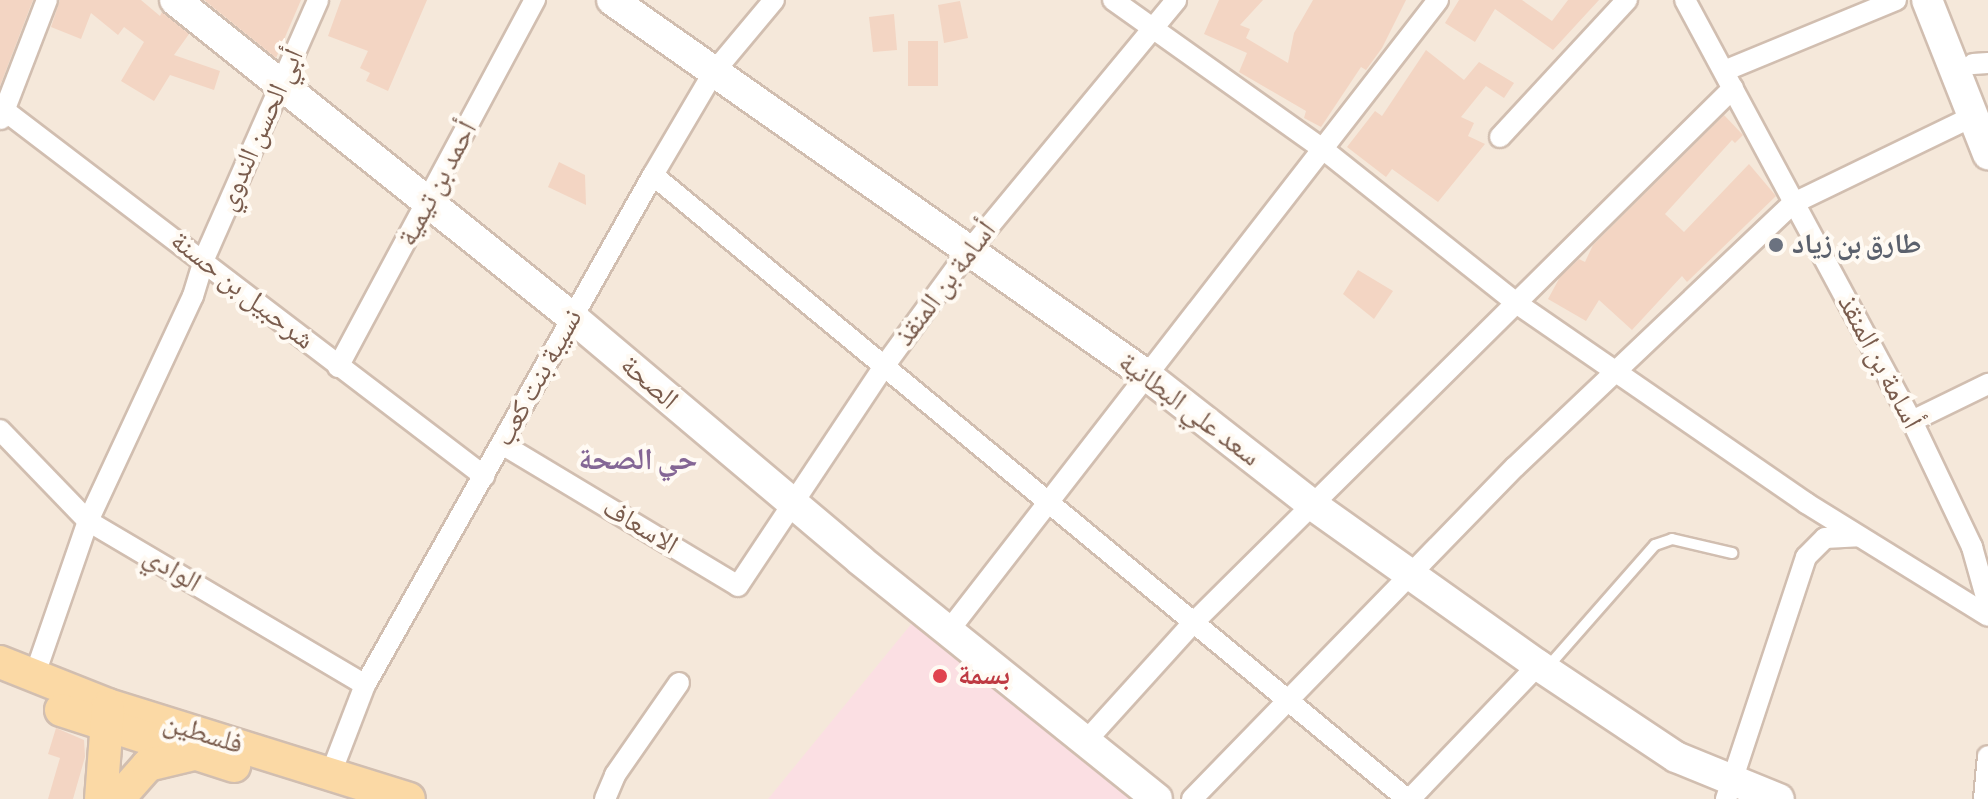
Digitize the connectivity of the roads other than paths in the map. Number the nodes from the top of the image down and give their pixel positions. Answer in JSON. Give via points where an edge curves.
{"nodes":[{"id":1,"x":47,"y":0,"type":"edge"},
{"id":2,"x":175,"y":0,"type":"edge"},
{"id":3,"x":318,"y":0,"type":"edge"},
{"id":4,"x":535,"y":0,"type":"edge"},
{"id":5,"x":612,"y":0,"type":"edge"},
{"id":6,"x":774,"y":0,"type":"edge"},
{"id":7,"x":1113,"y":0,"type":"edge"},
{"id":8,"x":1438,"y":0,"type":"edge"},
{"id":9,"x":1627,"y":0,"type":"edge"},
{"id":10,"x":1685,"y":0,"type":"edge"},
{"id":11,"x":1896,"y":0,"type":"edge"},
{"id":12,"x":1927,"y":0,"type":"edge"},
{"id":13,"x":1948,"y":0,"type":"edge"},
{"id":14,"x":1163,"y":10,"type":"edge"},
{"id":15,"x":1981,"y":64,"type":"edge"},
{"id":16,"x":713,"y":73,"type":"junction"},
{"id":17,"x":1728,"y":79,"type":"junction"},
{"id":18,"x":281,"y":86,"type":"junction"},
{"id":19,"x":1980,"y":109,"type":"edge"},
{"id":20,"x":1,"y":113,"type":"edge"},
{"id":21,"x":1500,"y":137,"type":"dead end"},
{"id":22,"x":1324,"y":150,"type":"junction"},
{"id":23,"x":1988,"y":154,"type":"edge"},
{"id":24,"x":653,"y":175,"type":"junction"},
{"id":25,"x":428,"y":203,"type":"junction"},
{"id":26,"x":1792,"y":204,"type":"junction"},
{"id":27,"x":967,"y":253,"type":"junction"},
{"id":28,"x":204,"y":259,"type":"junction"},
{"id":29,"x":1519,"y":305,"type":"junction"},
{"id":30,"x":573,"y":318,"type":"junction"},
{"id":31,"x":885,"y":365,"type":"junction"},
{"id":32,"x":338,"y":367,"type":"junction"},
{"id":33,"x":1616,"y":370,"type":"junction"},
{"id":34,"x":1145,"y":374,"type":"junction"},
{"id":35,"x":1988,"y":384,"type":"edge"},
{"id":36,"x":1912,"y":421,"type":"junction"},
{"id":37,"x":0,"y":430,"type":"edge"},
{"id":38,"x":502,"y":444,"type":"junction"},
{"id":39,"x":484,"y":476,"type":"junction"},
{"id":40,"x":791,"y":502,"type":"junction"},
{"id":41,"x":1045,"y":502,"type":"junction"},
{"id":42,"x":1314,"y":506,"type":"junction"},
{"id":43,"x":88,"y":521,"type":"junction"},
{"id":44,"x":1858,"y":536,"type":"junction"},
{"id":45,"x":1732,"y":553,"type":"dead end"},
{"id":46,"x":1412,"y":576,"type":"junction"},
{"id":47,"x":738,"y":586,"type":"joint"},
{"id":48,"x":1988,"y":604,"type":"edge"},
{"id":49,"x":1988,"y":616,"type":"edge"},
{"id":50,"x":1191,"y":625,"type":"junction"},
{"id":51,"x":950,"y":629,"type":"junction"},
{"id":52,"x":0,"y":662,"type":"edge"},
{"id":53,"x":1541,"y":668,"type":"junction"},
{"id":54,"x":34,"y":677,"type":"junction"},
{"id":55,"x":0,"y":683,"type":"edge"},
{"id":56,"x":679,"y":683,"type":"dead end"},
{"id":57,"x":365,"y":685,"type":"junction"},
{"id":58,"x":1289,"y":700,"type":"junction"},
{"id":59,"x":61,"y":710,"type":"junction"},
{"id":60,"x":116,"y":720,"type":"junction"},
{"id":61,"x":1085,"y":742,"type":"junction"},
{"id":62,"x":194,"y":755,"type":"junction"},
{"id":63,"x":1988,"y":756,"type":"edge"},
{"id":64,"x":105,"y":765,"type":"junction"},
{"id":65,"x":338,"y":786,"type":"edge"},
{"id":66,"x":1729,"y":791,"type":"edge"},
{"id":67,"x":101,"y":799,"type":"edge"},
{"id":68,"x":117,"y":799,"type":"edge"},
{"id":69,"x":409,"y":799,"type":"edge"},
{"id":70,"x":605,"y":799,"type":"edge"},
{"id":71,"x":1157,"y":799,"type":"edge"},
{"id":72,"x":1192,"y":799,"type":"edge"},
{"id":73,"x":1408,"y":799,"type":"edge"},
{"id":74,"x":1779,"y":799,"type":"edge"},
{"id":75,"x":1984,"y":799,"type":"edge"}],
"edges":[{"from":1,"to":20,"type":"street"},
{"from":2,"to":18,"type":"main road","name":"الصحة"},
{"from":3,"to":18,"type":"street","name":"أبي الحسن الندوي"},
{"from":4,"to":25,"type":"street","name":"أحمد بن تيمية"},
{"from":5,"to":16,"type":"main road","name":"سعد علي البطانية"},
{"from":6,"to":16,"type":"street","name":"نسيبة بنت كعب"},
{"from":7,"to":14,"type":"street"},
{"from":8,"to":22,"type":"street"},
{"from":9,"to":21,"type":"street"},
{"from":10,"to":17,"type":"street","name":"أسامة بن المنقذ"},
{"from":11,"to":17,"type":"street"},
{"from":12,"to":19,"type":"main road"},
{"from":13,"to":15,"type":"main road"},
{"from":14,"to":22,"type":"street"},
{"from":14,"to":27,"type":"street","name":"أسامة بن المنقذ"},
{"from":15,"to":19,"type":"main road"},
{"from":16,"to":24,"type":"street","name":"نسيبة بنت كعب"},
{"from":16,"to":27,"type":"main road","name":"سعد علي البطانية"},
{"from":17,"to":26,"type":"street","name":"أسامة بن المنقذ"},
{"from":17,"to":29,"type":"street"},
{"from":18,"to":25,"type":"main road","name":"الصحة"},
{"from":18,"to":28,"type":"street","name":"أبي الحسن الندوي"},
{"from":19,"to":23,"type":"main road"},
{"from":19,"to":26,"type":"street"},
{"from":20,"to":28,"type":"street","name":"شرحبيل بن حسنة"},
{"from":22,"to":29,"type":"street"},
{"from":22,"to":34,"type":"street"},
{"from":24,"to":30,"type":"street","name":"نسيبة بنت كعب"},
{"from":24,"to":31,"type":"street"},
{"from":25,"to":30,"type":"main road","name":"الصحة"},
{"from":25,"to":32,"type":"street","name":"أحمد بن تيمية"},
{"from":26,"to":33,"type":"street"},
{"from":26,"to":36,"type":"street","name":"أسامة بن المنقذ"},
{"from":27,"to":31,"type":"street","name":"أسامة بن المنقذ"},
{"from":27,"to":34,"type":"main road","name":"سعد علي البطانية"},
{"from":28,"to":32,"type":"street","name":"شرحبيل بن حسنة"},
{"from":28,"to":43,"type":"street","name":"أبي الحسن الندوي","via":[[193,296]]},
{"from":29,"to":33,"type":"street"},
{"from":29,"to":42,"type":"street"},
{"from":30,"to":38,"type":"street","name":"نسيبة بنت كعب"},
{"from":30,"to":40,"type":"main road","name":"الصحة"},
{"from":31,"to":40,"type":"street","name":"أسامة بن المنقذ"},
{"from":31,"to":41,"type":"street"},
{"from":32,"to":39,"type":"street","name":"شرحبيل بن حسنة"},
{"from":33,"to":44,"type":"street"},
{"from":33,"to":46,"type":"street"},
{"from":34,"to":41,"type":"street"},
{"from":34,"to":42,"type":"main road","name":"سعد علي البطانية"},
{"from":35,"to":36,"type":"street"},
{"from":36,"to":48,"type":"street","name":"أسامة بن المنقذ","via":[[1972,547]]},
{"from":37,"to":43,"type":"street","name":"الوادي"},
{"from":38,"to":39,"type":"street","name":"نسيبة بنت كعب"},
{"from":38,"to":47,"type":"street","name":"الاسعاف"},
{"from":39,"to":57,"type":"street","name":"نسيبة بنت كعب"},
{"from":40,"to":47,"type":"street","name":"أسامة بن المنقذ"},
{"from":40,"to":51,"type":"main road","name":"الصحة"},
{"from":41,"to":50,"type":"street"},
{"from":41,"to":51,"type":"street"},
{"from":42,"to":46,"type":"main road","name":"سعد علي البطانية"},
{"from":42,"to":50,"type":"street"},
{"from":43,"to":54,"type":"street","name":"أبي الحسن الندوي"},
{"from":43,"to":57,"type":"street","name":"الوادي"},
{"from":44,"to":49,"type":"street"},
{"from":44,"to":66,"type":"street","via":[[1825,538],[1806,557]]},
{"from":45,"to":53,"type":"lane","via":[[1672,539],[1655,545]]},
{"from":46,"to":53,"type":"main road","name":"سعد علي البطانية"},
{"from":46,"to":58,"type":"street"},
{"from":50,"to":58,"type":"street"},
{"from":50,"to":61,"type":"street"},
{"from":51,"to":61,"type":"main road","name":"الصحة"},
{"from":52,"to":54,"type":"main road","name":"فلسطين"},
{"from":53,"to":66,"type":"main road","name":"سعد علي البطانية"},
{"from":53,"to":73,"type":"street"},
{"from":54,"to":60,"type":"main road","name":"فلسطين"},
{"from":55,"to":59,"type":"main road","name":"فلسطين"},
{"from":56,"to":70,"type":"street","via":[[615,775]]},
{"from":57,"to":65,"type":"street","name":"نسيبة بنت كعب"},
{"from":58,"to":72,"type":"street"},
{"from":58,"to":73,"type":"street"},
{"from":59,"to":60,"type":"main road","name":"فلسطين"},
{"from":59,"to":64,"type":"main road","via":[[89,731]]},
{"from":60,"to":62,"type":"main road","name":"فلسطين"},
{"from":60,"to":64,"type":"main road"},
{"from":60,"to":65,"type":"main road","name":"فلسطين"},
{"from":60,"to":68,"type":"main road"},
{"from":61,"to":71,"type":"main road","name":"الصحة"},
{"from":62,"to":65,"type":"main road","name":"فلسطين"},
{"from":62,"to":68,"type":"main road","via":[[148,765]]},
{"from":63,"to":75,"type":"street"},
{"from":64,"to":67,"type":"main road"},
{"from":65,"to":69,"type":"main road","name":"فلسطين"},
{"from":66,"to":74,"type":"main road","name":"سعد علي البطانية"}]}
